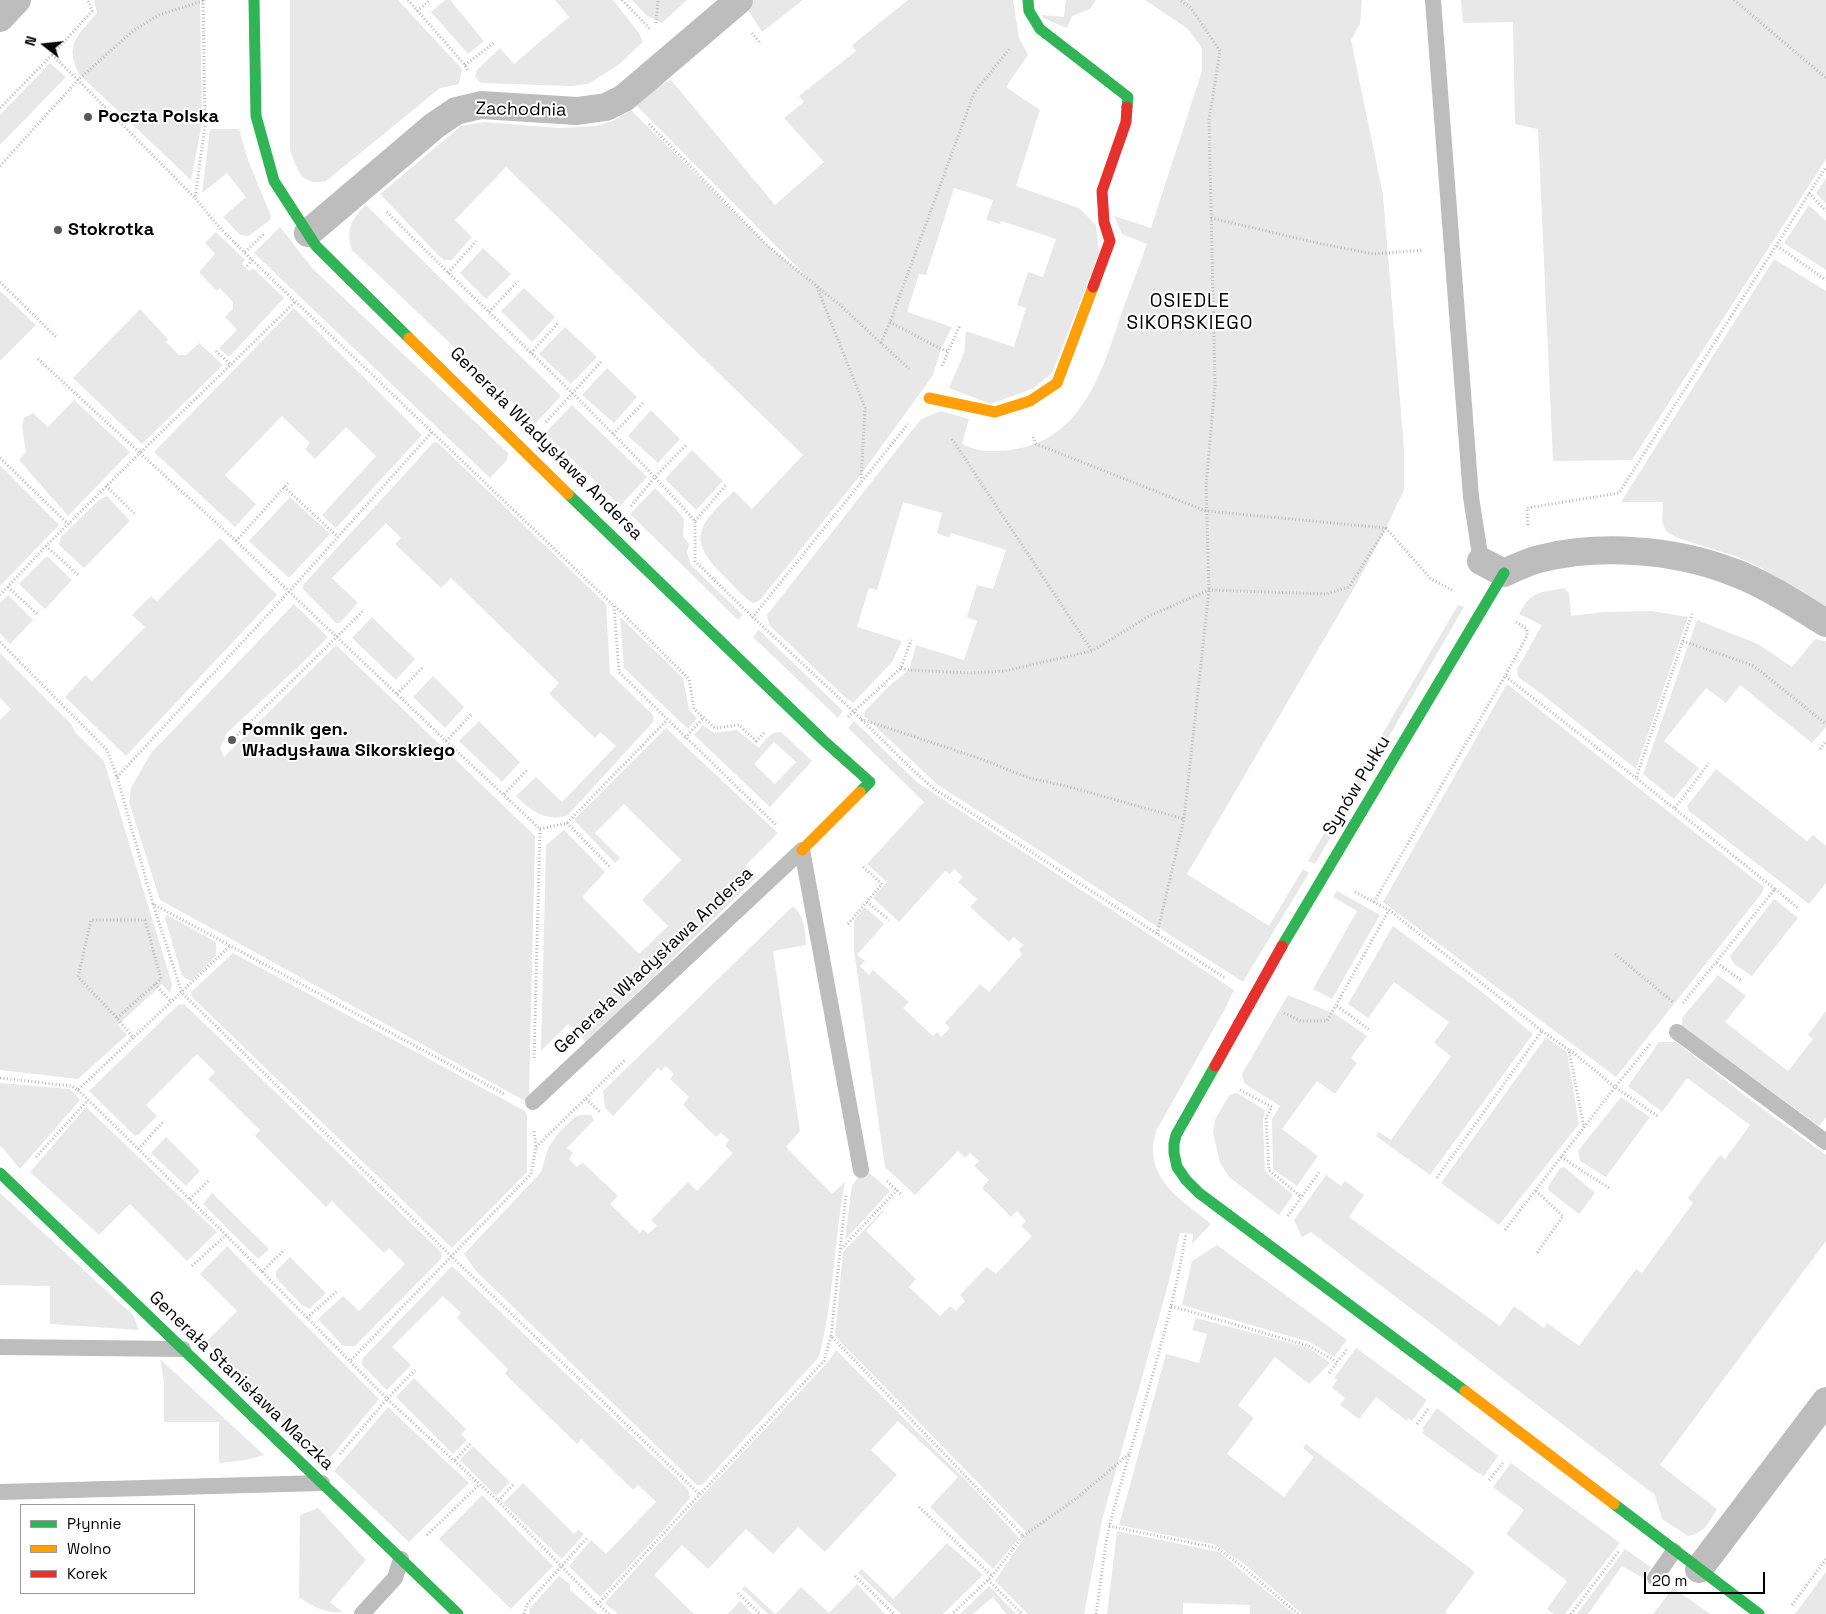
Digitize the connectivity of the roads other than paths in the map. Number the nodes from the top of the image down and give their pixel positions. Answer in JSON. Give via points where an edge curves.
{"nodes":[{"id":1,"x":17,"y":0,"type":"edge"},
{"id":2,"x":254,"y":0,"type":"edge"},
{"id":3,"x":739,"y":0,"type":"edge"},
{"id":4,"x":1433,"y":0,"type":"edge"},
{"id":5,"x":1029,"y":6,"type":"edge"},
{"id":6,"x":0,"y":18,"type":"edge"},
{"id":7,"x":308,"y":234,"type":"junction"},
{"id":8,"x":929,"y":398,"type":"road end"},
{"id":9,"x":1492,"y":576,"type":"junction"},
{"id":10,"x":1826,"y":623,"type":"edge"},
{"id":11,"x":802,"y":850,"type":"junction"},
{"id":12,"x":1676,"y":1032,"type":"dead end"},
{"id":13,"x":532,"y":1106,"type":"road end"},
{"id":14,"x":1826,"y":1142,"type":"edge"},
{"id":15,"x":860,"y":1170,"type":"dead end"},
{"id":16,"x":0,"y":1173,"type":"edge"},
{"id":17,"x":0,"y":1347,"type":"edge"},
{"id":18,"x":183,"y":1349,"type":"junction"},
{"id":19,"x":1826,"y":1401,"type":"edge"},
{"id":20,"x":321,"y":1481,"type":"junction"},
{"id":21,"x":0,"y":1492,"type":"edge"},
{"id":22,"x":1674,"y":1551,"type":"junction"},
{"id":23,"x":401,"y":1559,"type":"junction"},
{"id":24,"x":1699,"y":1569,"type":"junction"},
{"id":25,"x":1656,"y":1578,"type":"dead end"},
{"id":26,"x":362,"y":1614,"type":"edge"},
{"id":27,"x":458,"y":1614,"type":"edge"},
{"id":28,"x":1759,"y":1614,"type":"edge"}],
"edges":[{"from":1,"to":6,"type":"street"},
{"from":2,"to":7,"type":"street","name":"Generała Władysława Andersa","via":[[256,116],[274,181]]},
{"from":3,"to":7,"type":"street","name":"Zachodnia","via":[[624,98],[606,107],[577,111],[481,106],[456,111],[434,126]]},
{"from":4,"to":9,"type":"lane","via":[[1472,497]]},
{"from":5,"to":8,"type":"street","via":[[1040,29],[1128,97],[1126,122],[1102,191],[1104,222],[1110,241],[1056,383],[1030,401],[995,412]]},
{"from":7,"to":11,"type":"street","name":"Generała Władysława Andersa","via":[[316,246],[608,534],[870,782]]},
{"from":9,"to":10,"type":"street","via":[[1538,559],[1577,553],[1663,553],[1730,571]]},
{"from":9,"to":22,"type":"street","name":"Synów Pułku","via":[[1253,996],[1176,1135],[1172,1152],[1185,1180],[1198,1193],[1515,1428]]},
{"from":11,"to":13,"type":"lane","name":"Generała Władysława Andersa"},
{"from":11,"to":15,"type":"lane"},
{"from":12,"to":14,"type":"lane"},
{"from":16,"to":18,"type":"street","name":"Generała Stanisława Maczka"},
{"from":17,"to":18,"type":"lane"},
{"from":18,"to":20,"type":"street","name":"Generała Stanisława Maczka"},
{"from":19,"to":24,"type":"street"},
{"from":20,"to":21,"type":"lane"},
{"from":20,"to":23,"type":"street","name":"Generała Stanisława Maczka"},
{"from":22,"to":24,"type":"street","name":"Synów Pułku"},
{"from":22,"to":25,"type":"lane"},
{"from":23,"to":26,"type":"lane","via":[[395,1578]]},
{"from":23,"to":27,"type":"street","name":"Generała Stanisława Maczka"},
{"from":24,"to":28,"type":"street","name":"Synów Pułku"}]}
